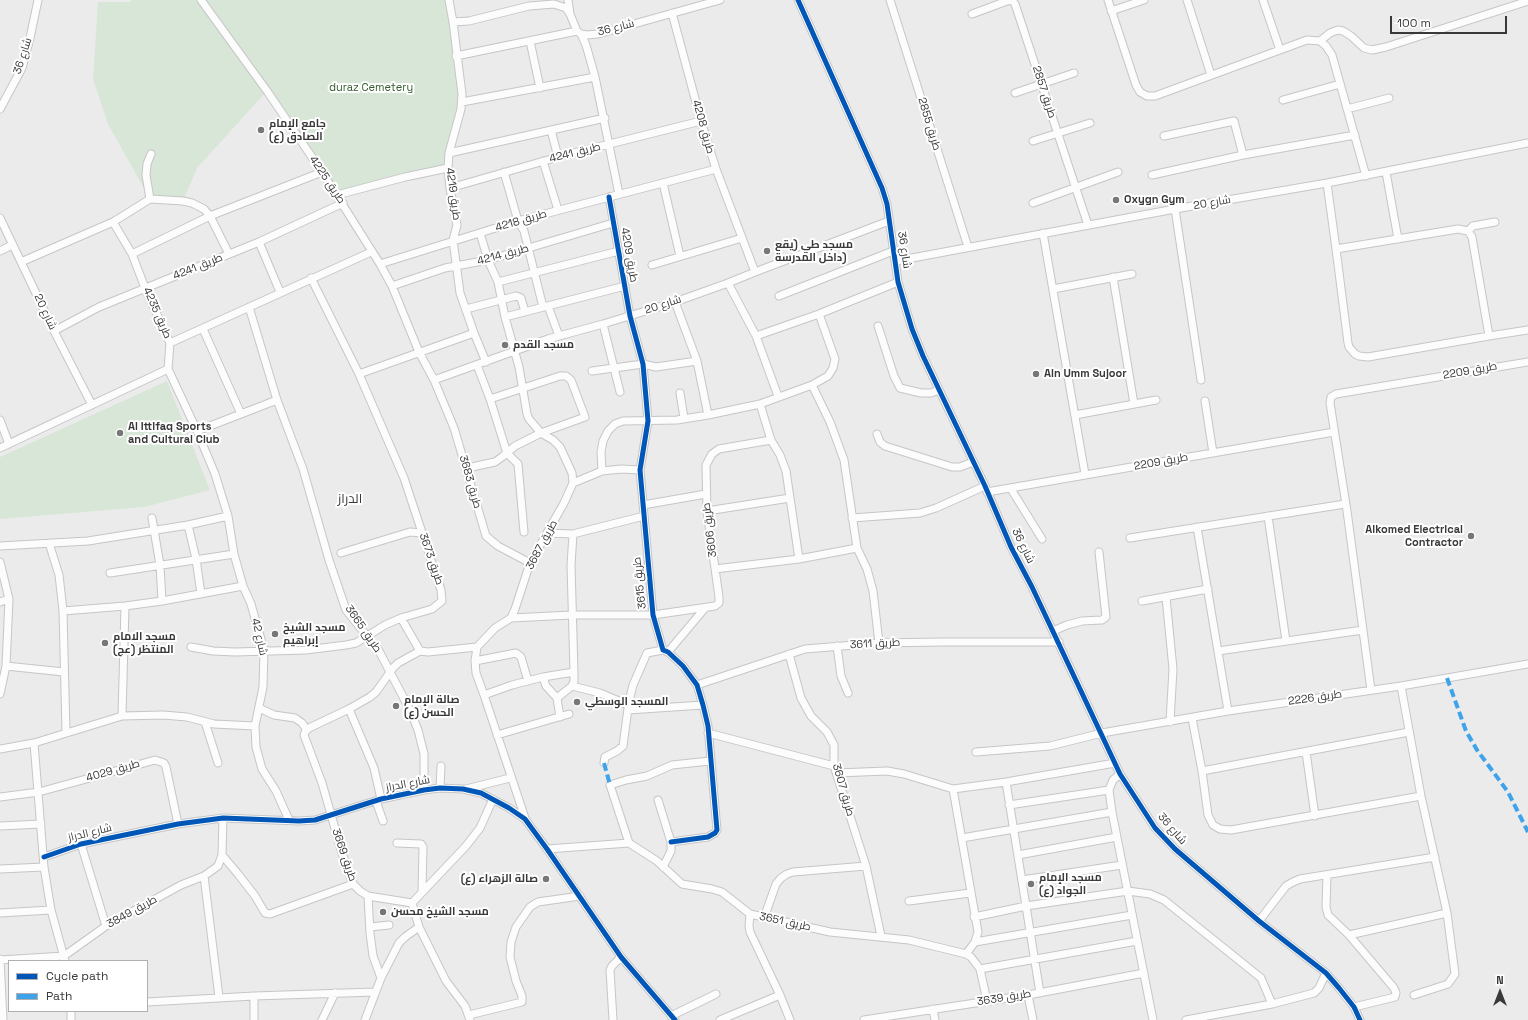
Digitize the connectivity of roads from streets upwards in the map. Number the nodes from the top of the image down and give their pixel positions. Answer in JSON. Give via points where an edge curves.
{"nodes":[{"id":1,"x":38,"y":0,"type":"edge"},
{"id":2,"x":201,"y":0,"type":"edge"},
{"id":3,"x":449,"y":0,"type":"edge"},
{"id":4,"x":568,"y":0,"type":"edge"},
{"id":5,"x":720,"y":0,"type":"edge"},
{"id":6,"x":798,"y":0,"type":"edge"},
{"id":7,"x":890,"y":0,"type":"edge"},
{"id":8,"x":1108,"y":0,"type":"edge"},
{"id":9,"x":1144,"y":0,"type":"edge"},
{"id":10,"x":1187,"y":0,"type":"edge"},
{"id":11,"x":1263,"y":0,"type":"edge"},
{"id":12,"x":1001,"y":1,"type":"edge"},
{"id":13,"x":1528,"y":1,"type":"edge"},
{"id":14,"x":1111,"y":11,"type":"junction"},
{"id":15,"x":672,"y":13,"type":"junction"},
{"id":16,"x":570,"y":14,"type":"junction"},
{"id":17,"x":972,"y":14,"type":"dead end"},
{"id":18,"x":453,"y":22,"type":"junction"},
{"id":19,"x":579,"y":32,"type":"junction"},
{"id":20,"x":530,"y":41,"type":"junction"},
{"id":21,"x":1320,"y":41,"type":"junction"},
{"id":22,"x":1280,"y":50,"type":"junction"},
{"id":23,"x":456,"y":56,"type":"junction"},
{"id":24,"x":1074,"y":73,"type":"dead end"},
{"id":25,"x":1211,"y":75,"type":"junction"},
{"id":26,"x":595,"y":77,"type":"junction"},
{"id":27,"x":1041,"y":84,"type":"junction"},
{"id":28,"x":1340,"y":84,"type":"junction"},
{"id":29,"x":540,"y":88,"type":"junction"},
{"id":30,"x":1015,"y":92,"type":"dead end"},
{"id":31,"x":1389,"y":98,"type":"dead end"},
{"id":32,"x":1283,"y":100,"type":"dead end"},
{"id":33,"x":462,"y":102,"type":"junction"},
{"id":34,"x":0,"y":109,"type":"edge"},
{"id":35,"x":1347,"y":109,"type":"junction"},
{"id":36,"x":604,"y":118,"type":"junction"},
{"id":37,"x":701,"y":121,"type":"junction"},
{"id":38,"x":1090,"y":123,"type":"dead end"},
{"id":39,"x":550,"y":130,"type":"junction"},
{"id":40,"x":1058,"y":133,"type":"junction"},
{"id":41,"x":1355,"y":135,"type":"junction"},
{"id":42,"x":1164,"y":136,"type":"dead end"},
{"id":43,"x":1033,"y":141,"type":"dead end"},
{"id":44,"x":1528,"y":143,"type":"edge"},
{"id":45,"x":610,"y":144,"type":"junction"},
{"id":46,"x":449,"y":153,"type":"junction"},
{"id":47,"x":151,"y":154,"type":"dead end"},
{"id":48,"x":1243,"y":155,"type":"junction"},
{"id":49,"x":558,"y":157,"type":"junction"},
{"id":50,"x":543,"y":161,"type":"junction"},
{"id":51,"x":448,"y":168,"type":"junction"},
{"id":52,"x":716,"y":169,"type":"junction"},
{"id":53,"x":322,"y":172,"type":"junction"},
{"id":54,"x":504,"y":172,"type":"junction"},
{"id":55,"x":1118,"y":172,"type":"dead end"},
{"id":56,"x":1386,"y":172,"type":"junction"},
{"id":57,"x":1152,"y":175,"type":"dead end"},
{"id":58,"x":1366,"y":176,"type":"junction"},
{"id":59,"x":663,"y":183,"type":"junction"},
{"id":60,"x":1327,"y":183,"type":"junction"},
{"id":61,"x":450,"y":188,"type":"junction"},
{"id":62,"x":1076,"y":188,"type":"junction"},
{"id":63,"x":619,"y":194,"type":"junction"},
{"id":64,"x":337,"y":195,"type":"junction"},
{"id":65,"x":609,"y":197,"type":"junction"},
{"id":66,"x":150,"y":199,"type":"junction"},
{"id":67,"x":343,"y":203,"type":"junction"},
{"id":68,"x":1033,"y":203,"type":"dead end"},
{"id":69,"x":1175,"y":209,"type":"junction"},
{"id":70,"x":558,"y":210,"type":"junction"},
{"id":71,"x":210,"y":216,"type":"junction"},
{"id":72,"x":0,"y":218,"type":"edge"},
{"id":73,"x":518,"y":221,"type":"junction"},
{"id":74,"x":889,"y":221,"type":"junction"},
{"id":75,"x":113,"y":222,"type":"junction"},
{"id":76,"x":1495,"y":222,"type":"dead end"},
{"id":77,"x":613,"y":223,"type":"junction"},
{"id":78,"x":1088,"y":225,"type":"junction"},
{"id":79,"x":1468,"y":231,"type":"junction"},
{"id":80,"x":480,"y":233,"type":"junction"},
{"id":81,"x":1043,"y":233,"type":"junction"},
{"id":82,"x":742,"y":238,"type":"junction"},
{"id":83,"x":1398,"y":239,"type":"junction"},
{"id":84,"x":453,"y":240,"type":"junction"},
{"id":85,"x":259,"y":242,"type":"junction"},
{"id":86,"x":12,"y":245,"type":"junction"},
{"id":87,"x":968,"y":247,"type":"junction"},
{"id":88,"x":528,"y":248,"type":"junction"},
{"id":89,"x":1336,"y":249,"type":"junction"},
{"id":90,"x":0,"y":251,"type":"edge"},
{"id":91,"x":619,"y":251,"type":"junction"},
{"id":92,"x":893,"y":251,"type":"junction"},
{"id":93,"x":371,"y":252,"type":"junction"},
{"id":94,"x":132,"y":254,"type":"junction"},
{"id":95,"x":229,"y":254,"type":"junction"},
{"id":96,"x":680,"y":256,"type":"junction"},
{"id":97,"x":488,"y":260,"type":"junction"},
{"id":98,"x":896,"y":261,"type":"junction"},
{"id":99,"x":21,"y":262,"type":"junction"},
{"id":100,"x":380,"y":264,"type":"junction"},
{"id":101,"x":652,"y":265,"type":"dead end"},
{"id":102,"x":456,"y":266,"type":"junction"},
{"id":103,"x":534,"y":272,"type":"junction"},
{"id":104,"x":755,"y":272,"type":"junction"},
{"id":105,"x":1132,"y":274,"type":"dead end"},
{"id":106,"x":1113,"y":277,"type":"junction"},
{"id":107,"x":311,"y":278,"type":"junction"},
{"id":108,"x":498,"y":282,"type":"junction"},
{"id":109,"x":898,"y":282,"type":"junction"},
{"id":110,"x":728,"y":283,"type":"junction"},
{"id":111,"x":392,"y":286,"type":"junction"},
{"id":112,"x":625,"y":286,"type":"junction"},
{"id":113,"x":145,"y":288,"type":"junction"},
{"id":114,"x":1053,"y":289,"type":"junction"},
{"id":115,"x":280,"y":292,"type":"junction"},
{"id":116,"x":779,"y":296,"type":"dead end"},
{"id":117,"x":501,"y":299,"type":"junction"},
{"id":118,"x":675,"y":302,"type":"junction"},
{"id":119,"x":249,"y":307,"type":"junction"},
{"id":120,"x":546,"y":307,"type":"junction"},
{"id":121,"x":466,"y":309,"type":"junction"},
{"id":122,"x":525,"y":312,"type":"junction"},
{"id":123,"x":819,"y":314,"type":"junction"},
{"id":124,"x":630,"y":316,"type":"junction"},
{"id":125,"x":505,"y":317,"type":"junction"},
{"id":126,"x":603,"y":324,"type":"junction"},
{"id":127,"x":878,"y":326,"type":"dead end"},
{"id":128,"x":203,"y":329,"type":"junction"},
{"id":129,"x":1528,"y":330,"type":"edge"},
{"id":130,"x":54,"y":331,"type":"junction"},
{"id":131,"x":474,"y":334,"type":"junction"},
{"id":132,"x":559,"y":336,"type":"junction"},
{"id":133,"x":756,"y":336,"type":"junction"},
{"id":134,"x":1489,"y":336,"type":"junction"},
{"id":135,"x":170,"y":343,"type":"junction"},
{"id":136,"x":515,"y":351,"type":"junction"},
{"id":137,"x":419,"y":352,"type":"junction"},
{"id":138,"x":697,"y":361,"type":"junction"},
{"id":139,"x":486,"y":362,"type":"junction"},
{"id":140,"x":1528,"y":362,"type":"edge"},
{"id":141,"x":642,"y":364,"type":"junction"},
{"id":142,"x":477,"y":365,"type":"junction"},
{"id":143,"x":613,"y":368,"type":"junction"},
{"id":144,"x":168,"y":370,"type":"junction"},
{"id":145,"x":592,"y":371,"type":"dead end"},
{"id":146,"x":359,"y":374,"type":"junction"},
{"id":147,"x":434,"y":380,"type":"junction"},
{"id":148,"x":1201,"y":380,"type":"dead end"},
{"id":149,"x":812,"y":384,"type":"junction"},
{"id":150,"x":523,"y":388,"type":"junction"},
{"id":151,"x":939,"y":390,"type":"junction"},
{"id":152,"x":620,"y":392,"type":"dead end"},
{"id":153,"x":680,"y":393,"type":"dead end"},
{"id":154,"x":778,"y":396,"type":"junction"},
{"id":155,"x":490,"y":399,"type":"junction"},
{"id":156,"x":277,"y":400,"type":"junction"},
{"id":157,"x":1156,"y":400,"type":"dead end"},
{"id":158,"x":1205,"y":401,"type":"dead end"},
{"id":159,"x":760,"y":404,"type":"junction"},
{"id":160,"x":1134,"y":404,"type":"junction"},
{"id":161,"x":92,"y":405,"type":"junction"},
{"id":162,"x":241,"y":414,"type":"junction"},
{"id":163,"x":708,"y":415,"type":"junction"},
{"id":164,"x":1075,"y":415,"type":"junction"},
{"id":165,"x":684,"y":418,"type":"junction"},
{"id":166,"x":0,"y":420,"type":"edge"},
{"id":167,"x":648,"y":421,"type":"junction"},
{"id":168,"x":197,"y":431,"type":"junction"},
{"id":169,"x":1334,"y":432,"type":"junction"},
{"id":170,"x":541,"y":433,"type":"junction"},
{"id":171,"x":877,"y":434,"type":"dead end"},
{"id":172,"x":771,"y":440,"type":"junction"},
{"id":173,"x":9,"y":444,"type":"junction"},
{"id":174,"x":0,"y":448,"type":"edge"},
{"id":175,"x":507,"y":453,"type":"junction"},
{"id":176,"x":1213,"y":453,"type":"junction"},
{"id":177,"x":973,"y":462,"type":"junction"},
{"id":178,"x":467,"y":468,"type":"junction"},
{"id":179,"x":640,"y":470,"type":"junction"},
{"id":180,"x":602,"y":471,"type":"junction"},
{"id":181,"x":215,"y":474,"type":"joint"},
{"id":182,"x":1085,"y":474,"type":"junction"},
{"id":183,"x":573,"y":483,"type":"junction"},
{"id":184,"x":986,"y":489,"type":"junction"},
{"id":185,"x":1011,"y":489,"type":"junction"},
{"id":186,"x":706,"y":494,"type":"junction"},
{"id":187,"x":790,"y":498,"type":"junction"},
{"id":188,"x":1345,"y":504,"type":"junction"},
{"id":189,"x":643,"y":505,"type":"junction"},
{"id":190,"x":707,"y":511,"type":"junction"},
{"id":191,"x":228,"y":516,"type":"junction"},
{"id":192,"x":644,"y":516,"type":"junction"},
{"id":193,"x":1268,"y":516,"type":"junction"},
{"id":194,"x":152,"y":518,"type":"dead end"},
{"id":195,"x":852,"y":518,"type":"junction"},
{"id":196,"x":188,"y":525,"type":"junction"},
{"id":197,"x":1198,"y":528,"type":"junction"},
{"id":198,"x":154,"y":531,"type":"junction"},
{"id":199,"x":524,"y":532,"type":"dead end"},
{"id":200,"x":422,"y":533,"type":"junction"},
{"id":201,"x":547,"y":533,"type":"junction"},
{"id":202,"x":573,"y":534,"type":"junction"},
{"id":203,"x":1130,"y":538,"type":"dead end"},
{"id":204,"x":1042,"y":539,"type":"dead end"},
{"id":205,"x":49,"y":542,"type":"junction"},
{"id":206,"x":0,"y":546,"type":"edge"},
{"id":207,"x":857,"y":548,"type":"junction"},
{"id":208,"x":1099,"y":552,"type":"dead end"},
{"id":209,"x":341,"y":553,"type":"dead end"},
{"id":210,"x":234,"y":554,"type":"junction"},
{"id":211,"x":196,"y":559,"type":"junction"},
{"id":212,"x":799,"y":559,"type":"junction"},
{"id":213,"x":0,"y":562,"type":"edge"},
{"id":214,"x":530,"y":563,"type":"junction"},
{"id":215,"x":160,"y":565,"type":"junction"},
{"id":216,"x":715,"y":569,"type":"junction"},
{"id":217,"x":110,"y":573,"type":"dead end"},
{"id":218,"x":243,"y":586,"type":"junction"},
{"id":219,"x":1208,"y":589,"type":"junction"},
{"id":220,"x":201,"y":594,"type":"junction"},
{"id":221,"x":1166,"y":597,"type":"junction"},
{"id":222,"x":9,"y":599,"type":"junction"},
{"id":223,"x":162,"y":601,"type":"junction"},
{"id":224,"x":1142,"y":601,"type":"dead end"},
{"id":225,"x":0,"y":602,"type":"edge"},
{"id":226,"x":125,"y":606,"type":"junction"},
{"id":227,"x":705,"y":608,"type":"junction"},
{"id":228,"x":63,"y":612,"type":"junction"},
{"id":229,"x":572,"y":615,"type":"junction"},
{"id":230,"x":653,"y":615,"type":"junction"},
{"id":231,"x":401,"y":618,"type":"junction"},
{"id":232,"x":511,"y":618,"type":"junction"},
{"id":233,"x":1053,"y":630,"type":"junction"},
{"id":234,"x":1363,"y":630,"type":"junction"},
{"id":235,"x":368,"y":636,"type":"junction"},
{"id":236,"x":1286,"y":641,"type":"junction"},
{"id":237,"x":1059,"y":642,"type":"junction"},
{"id":238,"x":879,"y":643,"type":"junction"},
{"id":239,"x":837,"y":646,"type":"junction"},
{"id":240,"x":191,"y":647,"type":"dead end"},
{"id":241,"x":477,"y":647,"type":"junction"},
{"id":242,"x":264,"y":650,"type":"junction"},
{"id":243,"x":420,"y":651,"type":"junction"},
{"id":244,"x":665,"y":651,"type":"junction"},
{"id":245,"x":1218,"y":651,"type":"junction"},
{"id":246,"x":789,"y":654,"type":"junction"},
{"id":247,"x":475,"y":662,"type":"junction"},
{"id":248,"x":1528,"y":664,"type":"edge"},
{"id":249,"x":6,"y":666,"type":"junction"},
{"id":250,"x":390,"y":671,"type":"junction"},
{"id":251,"x":64,"y":672,"type":"junction"},
{"id":252,"x":574,"y":672,"type":"junction"},
{"id":253,"x":543,"y":677,"type":"junction"},
{"id":254,"x":528,"y":681,"type":"junction"},
{"id":255,"x":572,"y":686,"type":"junction"},
{"id":256,"x":696,"y":686,"type":"junction"},
{"id":257,"x":1401,"y":686,"type":"junction"},
{"id":258,"x":1371,"y":690,"type":"junction"},
{"id":259,"x":848,"y":693,"type":"dead end"},
{"id":260,"x":0,"y":694,"type":"edge"},
{"id":261,"x":484,"y":694,"type":"junction"},
{"id":262,"x":557,"y":698,"type":"junction"},
{"id":263,"x":703,"y":705,"type":"junction"},
{"id":264,"x":628,"y":707,"type":"junction"},
{"id":265,"x":259,"y":708,"type":"junction"},
{"id":266,"x":349,"y":709,"type":"junction"},
{"id":267,"x":1228,"y":711,"type":"junction"},
{"id":268,"x":569,"y":714,"type":"dead end"},
{"id":269,"x":122,"y":716,"type":"junction"},
{"id":270,"x":560,"y":717,"type":"junction"},
{"id":271,"x":1192,"y":718,"type":"junction"},
{"id":272,"x":205,"y":722,"type":"junction"},
{"id":273,"x":1170,"y":722,"type":"junction"},
{"id":274,"x":255,"y":726,"type":"junction"},
{"id":275,"x":306,"y":731,"type":"junction"},
{"id":276,"x":66,"y":732,"type":"junction"},
{"id":277,"x":1409,"y":732,"type":"junction"},
{"id":278,"x":708,"y":733,"type":"junction"},
{"id":279,"x":1102,"y":733,"type":"junction"},
{"id":280,"x":497,"y":735,"type":"junction"},
{"id":281,"x":34,"y":743,"type":"junction"},
{"id":282,"x":0,"y":749,"type":"edge"},
{"id":283,"x":976,"y":752,"type":"dead end"},
{"id":284,"x":1306,"y":752,"type":"junction"},
{"id":285,"x":710,"y":760,"type":"junction"},
{"id":286,"x":218,"y":763,"type":"dead end"},
{"id":287,"x":604,"y":763,"type":"dead end"},
{"id":288,"x":1115,"y":764,"type":"junction"},
{"id":289,"x":441,"y":766,"type":"dead end"},
{"id":290,"x":836,"y":770,"type":"junction"},
{"id":291,"x":1202,"y":771,"type":"junction"},
{"id":292,"x":1120,"y":774,"type":"junction"},
{"id":293,"x":510,"y":778,"type":"junction"},
{"id":294,"x":1006,"y":782,"type":"junction"},
{"id":295,"x":440,"y":788,"type":"junction"},
{"id":296,"x":463,"y":789,"type":"junction"},
{"id":297,"x":953,"y":789,"type":"junction"},
{"id":298,"x":424,"y":790,"type":"junction"},
{"id":299,"x":1109,"y":790,"type":"junction"},
{"id":300,"x":39,"y":792,"type":"junction"},
{"id":301,"x":1421,"y":796,"type":"junction"},
{"id":302,"x":0,"y":797,"type":"edge"},
{"id":303,"x":493,"y":799,"type":"junction"},
{"id":304,"x":378,"y":800,"type":"junction"},
{"id":305,"x":658,"y":800,"type":"dead end"},
{"id":306,"x":1009,"y":805,"type":"junction"},
{"id":307,"x":1112,"y":812,"type":"junction"},
{"id":308,"x":331,"y":815,"type":"junction"},
{"id":309,"x":1315,"y":816,"type":"junction"},
{"id":310,"x":222,"y":818,"type":"junction"},
{"id":311,"x":525,"y":819,"type":"junction"},
{"id":312,"x":289,"y":820,"type":"junction"},
{"id":313,"x":382,"y":821,"type":"dead end"},
{"id":314,"x":41,"y":824,"type":"junction"},
{"id":315,"x":178,"y":824,"type":"junction"},
{"id":316,"x":0,"y":826,"type":"edge"},
{"id":317,"x":1014,"y":830,"type":"junction"},
{"id":318,"x":1117,"y":837,"type":"junction"},
{"id":319,"x":962,"y":838,"type":"junction"},
{"id":320,"x":671,"y":842,"type":"junction"},
{"id":321,"x":629,"y":843,"type":"junction"},
{"id":322,"x":81,"y":844,"type":"junction"},
{"id":323,"x":397,"y":844,"type":"dead end"},
{"id":324,"x":547,"y":849,"type":"junction"},
{"id":325,"x":222,"y":855,"type":"junction"},
{"id":326,"x":1018,"y":855,"type":"junction"},
{"id":327,"x":44,"y":857,"type":"junction"},
{"id":328,"x":1435,"y":857,"type":"junction"},
{"id":329,"x":1122,"y":865,"type":"junction"},
{"id":330,"x":866,"y":866,"type":"junction"},
{"id":331,"x":44,"y":867,"type":"junction"},
{"id":332,"x":664,"y":867,"type":"junction"},
{"id":333,"x":0,"y":869,"type":"edge"},
{"id":334,"x":204,"y":876,"type":"junction"},
{"id":335,"x":1327,"y":876,"type":"junction"},
{"id":336,"x":1022,"y":880,"type":"junction"},
{"id":337,"x":353,"y":884,"type":"junction"},
{"id":338,"x":1128,"y":891,"type":"junction"},
{"id":339,"x":422,"y":892,"type":"junction"},
{"id":340,"x":970,"y":893,"type":"junction"},
{"id":341,"x":368,"y":896,"type":"junction"},
{"id":342,"x":580,"y":896,"type":"junction"},
{"id":343,"x":909,"y":901,"type":"dead end"},
{"id":344,"x":412,"y":903,"type":"junction"},
{"id":345,"x":1026,"y":906,"type":"junction"},
{"id":346,"x":52,"y":910,"type":"junction"},
{"id":347,"x":1447,"y":912,"type":"junction"},
{"id":348,"x":0,"y":913,"type":"edge"},
{"id":349,"x":750,"y":914,"type":"junction"},
{"id":350,"x":1132,"y":915,"type":"junction"},
{"id":351,"x":974,"y":917,"type":"junction"},
{"id":352,"x":764,"y":918,"type":"junction"},
{"id":353,"x":1259,"y":921,"type":"junction"},
{"id":354,"x":389,"y":925,"type":"dead end"},
{"id":355,"x":106,"y":926,"type":"junction"},
{"id":356,"x":370,"y":927,"type":"junction"},
{"id":357,"x":419,"y":927,"type":"junction"},
{"id":358,"x":1030,"y":932,"type":"junction"},
{"id":359,"x":1349,"y":935,"type":"junction"},
{"id":360,"x":881,"y":936,"type":"junction"},
{"id":361,"x":1138,"y":940,"type":"junction"},
{"id":362,"x":976,"y":942,"type":"junction"},
{"id":363,"x":966,"y":954,"type":"junction"},
{"id":364,"x":622,"y":957,"type":"junction"},
{"id":365,"x":64,"y":959,"type":"edge"},
{"id":366,"x":1035,"y":959,"type":"junction"},
{"id":367,"x":0,"y":960,"type":"edge"},
{"id":368,"x":980,"y":968,"type":"junction"},
{"id":369,"x":1144,"y":973,"type":"junction"},
{"id":370,"x":1326,"y":973,"type":"junction"},
{"id":371,"x":381,"y":978,"type":"junction"},
{"id":372,"x":375,"y":992,"type":"junction"},
{"id":373,"x":335,"y":993,"type":"junction"},
{"id":374,"x":1040,"y":993,"type":"junction"},
{"id":375,"x":716,"y":994,"type":"dead end"},
{"id":376,"x":780,"y":995,"type":"junction"},
{"id":377,"x":1028,"y":995,"type":"junction"},
{"id":378,"x":1414,"y":995,"type":"dead end"},
{"id":379,"x":254,"y":996,"type":"junction"},
{"id":380,"x":219,"y":997,"type":"junction"},
{"id":381,"x":987,"y":1001,"type":"junction"},
{"id":382,"x":148,"y":1002,"type":"edge"},
{"id":383,"x":1,"y":1003,"type":"edge"},
{"id":384,"x":1272,"y":1004,"type":"junction"},
{"id":385,"x":1354,"y":1007,"type":"junction"},
{"id":386,"x":933,"y":1009,"type":"junction"},
{"id":387,"x":470,"y":1017,"type":"edge"},
{"id":388,"x":673,"y":1018,"type":"edge"},
{"id":389,"x":3,"y":1020,"type":"edge"},
{"id":390,"x":254,"y":1020,"type":"edge"},
{"id":391,"x":322,"y":1020,"type":"edge"},
{"id":392,"x":365,"y":1020,"type":"edge"},
{"id":393,"x":613,"y":1020,"type":"edge"},
{"id":394,"x":720,"y":1020,"type":"edge"},
{"id":395,"x":790,"y":1020,"type":"edge"},
{"id":396,"x":864,"y":1020,"type":"edge"},
{"id":397,"x":936,"y":1020,"type":"edge"},
{"id":398,"x":1033,"y":1020,"type":"edge"},
{"id":399,"x":1153,"y":1020,"type":"edge"},
{"id":400,"x":1186,"y":1020,"type":"edge"},
{"id":401,"x":1360,"y":1020,"type":"edge"}],
"edges":[{"from":1,"to":34,"type":"street","name":"شارع 36","via":[[22,68]]},
{"from":2,"to":53,"type":"street","name":"طريق 4225"},
{"from":3,"to":18,"type":"street"},
{"from":4,"to":16,"type":"street"},
{"from":5,"to":15,"type":"street","name":"شارع 36"},
{"from":6,"to":74,"type":"street","name":"شارع 36","via":[[882,188]]},
{"from":7,"to":87,"type":"street","name":"طريق 2855"},
{"from":8,"to":14,"type":"street"},
{"from":9,"to":14,"type":"street"},
{"from":10,"to":25,"type":"street"},
{"from":11,"to":22,"type":"street"},
{"from":12,"to":17,"type":"street","name":"طريق 2857"},
{"from":12,"to":27,"type":"street","name":"طريق 2857","via":[[1012,0],[1015,4]]},
{"from":13,"to":21,"type":"street","via":[[1372,50],[1364,48],[1351,36],[1338,30],[1330,32]]},
{"from":14,"to":25,"type":"street","via":[[1136,85],[1143,94],[1155,96]]},
{"from":15,"to":19,"type":"street","name":"شارع 36","via":[[598,34]]},
{"from":15,"to":37,"type":"street","name":"طريق 4208"},
{"from":16,"to":18,"type":"street","via":[[566,8],[554,4],[535,5],[469,21]]},
{"from":16,"to":19,"type":"street"},
{"from":18,"to":23,"type":"street","name":"طريق 4219"},
{"from":19,"to":20,"type":"street","name":"شارع 36"},
{"from":19,"to":26,"type":"street","via":[[586,45]]},
{"from":20,"to":23,"type":"street","name":"شارع 36"},
{"from":20,"to":29,"type":"street"},
{"from":21,"to":22,"type":"street","via":[[1307,40]]},
{"from":21,"to":28,"type":"street","via":[[1332,55]]},
{"from":22,"to":25,"type":"street"},
{"from":23,"to":33,"type":"street","name":"طريق 4219","via":[[462,86]]},
{"from":24,"to":27,"type":"street"},
{"from":26,"to":29,"type":"street"},
{"from":26,"to":36,"type":"street"},
{"from":27,"to":30,"type":"street"},
{"from":27,"to":40,"type":"street","name":"طريق 2857"},
{"from":28,"to":32,"type":"street"},
{"from":28,"to":35,"type":"street"},
{"from":29,"to":33,"type":"street"},
{"from":31,"to":35,"type":"street"},
{"from":33,"to":46,"type":"street","name":"طريق 4219"},
{"from":35,"to":41,"type":"street"},
{"from":36,"to":39,"type":"street"},
{"from":36,"to":45,"type":"street"},
{"from":37,"to":45,"type":"street","name":"طريق 4241"},
{"from":37,"to":52,"type":"street","name":"طريق 4208"},
{"from":38,"to":40,"type":"street"},
{"from":39,"to":46,"type":"street"},
{"from":39,"to":49,"type":"street"},
{"from":40,"to":43,"type":"street"},
{"from":40,"to":62,"type":"street","name":"طريق 2857"},
{"from":41,"to":48,"type":"street"},
{"from":41,"to":58,"type":"street"},
{"from":42,"to":48,"type":"street","via":[[1234,121]]},
{"from":44,"to":56,"type":"street","name":"شارع 20"},
{"from":45,"to":49,"type":"street","name":"طريق 4241"},
{"from":45,"to":63,"type":"street"},
{"from":46,"to":51,"type":"street","name":"طريق 4219"},
{"from":47,"to":66,"type":"street","via":[[146,175]]},
{"from":48,"to":57,"type":"street"},
{"from":49,"to":50,"type":"street","name":"طريق 4241"},
{"from":50,"to":54,"type":"street","name":"طريق 4241"},
{"from":50,"to":70,"type":"street"},
{"from":51,"to":61,"type":"street","name":"طريق 4219"},
{"from":51,"to":64,"type":"street"},
{"from":52,"to":59,"type":"street","name":"طريق 4218"},
{"from":52,"to":82,"type":"street","name":"طريق 4208"},
{"from":53,"to":64,"type":"street","name":"طريق 4225"},
{"from":53,"to":71,"type":"street"},
{"from":54,"to":61,"type":"street","name":"طريق 4241"},
{"from":54,"to":73,"type":"street"},
{"from":55,"to":62,"type":"street"},
{"from":56,"to":58,"type":"street","name":"شارع 20"},
{"from":56,"to":83,"type":"street"},
{"from":58,"to":60,"type":"street","name":"شارع 20"},
{"from":59,"to":63,"type":"street","name":"طريق 4218"},
{"from":59,"to":96,"type":"street"},
{"from":60,"to":69,"type":"street","name":"شارع 20"},
{"from":60,"to":89,"type":"street"},
{"from":61,"to":84,"type":"street","name":"طريق 4219","via":[[458,225]]},
{"from":62,"to":68,"type":"street"},
{"from":62,"to":78,"type":"street","name":"طريق 2857"},
{"from":63,"to":65,"type":"street","name":"طريق 4218"},
{"from":64,"to":67,"type":"street","name":"طريق 4225"},
{"from":65,"to":70,"type":"street","name":"طريق 4218"},
{"from":65,"to":77,"type":"street","name":"طريق 4209"},
{"from":66,"to":71,"type":"street","via":[[192,203],[204,209]]},
{"from":66,"to":75,"type":"street"},
{"from":67,"to":85,"type":"street","name":"طريق 4241"},
{"from":67,"to":93,"type":"street","name":"طريق 4225"},
{"from":69,"to":78,"type":"street","name":"شارع 20"},
{"from":69,"to":148,"type":"street"},
{"from":70,"to":73,"type":"street","name":"طريق 4218"},
{"from":71,"to":94,"type":"street"},
{"from":71,"to":95,"type":"street"},
{"from":72,"to":86,"type":"street","name":"شارع 20"},
{"from":73,"to":80,"type":"street","name":"طريق 4218"},
{"from":73,"to":88,"type":"street","via":[[524,231]]},
{"from":74,"to":92,"type":"street","name":"شارع 36"},
{"from":74,"to":104,"type":"street","name":"شارع 20"},
{"from":75,"to":94,"type":"street","name":"طريق 4235"},
{"from":75,"to":99,"type":"street"},
{"from":76,"to":79,"type":"street","via":[[1473,226]]},
{"from":77,"to":88,"type":"street","name":"طريق 4214"},
{"from":77,"to":91,"type":"street","name":"طريق 4209"},
{"from":78,"to":81,"type":"street","name":"شارع 20"},
{"from":79,"to":83,"type":"street","via":[[1458,229]]},
{"from":79,"to":134,"type":"street","via":[[1473,240]]},
{"from":80,"to":84,"type":"street","name":"طريق 4218"},
{"from":80,"to":97,"type":"street"},
{"from":81,"to":87,"type":"street","name":"شارع 20"},
{"from":81,"to":114,"type":"street"},
{"from":82,"to":96,"type":"street"},
{"from":82,"to":104,"type":"street","name":"طريق 4208"},
{"from":83,"to":89,"type":"street"},
{"from":84,"to":100,"type":"street","name":"طريق 4218"},
{"from":84,"to":102,"type":"street","name":"طريق 4219"},
{"from":85,"to":95,"type":"street","name":"طريق 4241"},
{"from":85,"to":115,"type":"street"},
{"from":86,"to":90,"type":"street"},
{"from":86,"to":99,"type":"street","name":"شارع 20"},
{"from":87,"to":98,"type":"street","name":"شارع 20"},
{"from":88,"to":97,"type":"street","name":"طريق 4214"},
{"from":88,"to":103,"type":"street"},
{"from":89,"to":134,"type":"street","via":[[1348,342],[1355,354],[1368,356]]},
{"from":91,"to":103,"type":"street"},
{"from":91,"to":112,"type":"street","name":"طريق 4209"},
{"from":92,"to":98,"type":"street","name":"شارع 36"},
{"from":92,"to":116,"type":"street"},
{"from":93,"to":100,"type":"street","name":"طريق 4225"},
{"from":93,"to":107,"type":"street"},
{"from":94,"to":113,"type":"street","name":"طريق 4235"},
{"from":95,"to":113,"type":"street","name":"طريق 4241"},
{"from":96,"to":101,"type":"street"},
{"from":97,"to":102,"type":"street","name":"طريق 4214"},
{"from":97,"to":108,"type":"street"},
{"from":98,"to":109,"type":"street","name":"شارع 36"},
{"from":99,"to":130,"type":"street","name":"شارع 20"},
{"from":100,"to":111,"type":"street","name":"طريق 4225"},
{"from":102,"to":111,"type":"street","name":"طريق 4214"},
{"from":102,"to":121,"type":"street","name":"طريق 4219","via":[[460,293]]},
{"from":103,"to":108,"type":"street"},
{"from":103,"to":120,"type":"street"},
{"from":104,"to":110,"type":"street","name":"شارع 20"},
{"from":105,"to":106,"type":"street"},
{"from":106,"to":114,"type":"street"},
{"from":106,"to":160,"type":"street"},
{"from":107,"to":115,"type":"street"},
{"from":107,"to":146,"type":"street","name":"طريق 3673"},
{"from":108,"to":117,"type":"street"},
{"from":109,"to":123,"type":"street"},
{"from":109,"to":151,"type":"street","name":"شارع 36","via":[[912,328]]},
{"from":110,"to":118,"type":"street","name":"شارع 20"},
{"from":110,"to":133,"type":"street"},
{"from":111,"to":137,"type":"street","name":"طريق 4225"},
{"from":112,"to":120,"type":"street"},
{"from":112,"to":124,"type":"street","name":"طريق 4209"},
{"from":113,"to":130,"type":"street","name":"طريق 4241","via":[[99,307]]},
{"from":113,"to":135,"type":"street","name":"طريق 4235"},
{"from":114,"to":164,"type":"street"},
{"from":115,"to":119,"type":"street"},
{"from":117,"to":121,"type":"street"},
{"from":117,"to":122,"type":"street","via":[[521,298]]},
{"from":117,"to":125,"type":"street"},
{"from":118,"to":124,"type":"street","name":"شارع 20"},
{"from":118,"to":138,"type":"street"},
{"from":119,"to":128,"type":"street"},
{"from":119,"to":156,"type":"street","name":"طريق 3665"},
{"from":120,"to":122,"type":"street"},
{"from":120,"to":132,"type":"street"},
{"from":121,"to":131,"type":"street","name":"طريق 4219"},
{"from":122,"to":125,"type":"street"},
{"from":123,"to":133,"type":"street"},
{"from":123,"to":149,"type":"street","via":[[835,359],[828,376]]},
{"from":124,"to":126,"type":"street","name":"شارع 20"},
{"from":124,"to":141,"type":"street","name":"طريق 3615"},
{"from":125,"to":136,"type":"street"},
{"from":126,"to":132,"type":"street","name":"شارع 20"},
{"from":126,"to":143,"type":"street"},
{"from":127,"to":151,"type":"street","via":[[900,388],[921,393]]},
{"from":128,"to":135,"type":"street"},
{"from":128,"to":162,"type":"street"},
{"from":129,"to":134,"type":"street"},
{"from":130,"to":161,"type":"street","name":"شارع 20"},
{"from":131,"to":137,"type":"street"},
{"from":131,"to":139,"type":"street","name":"طريق 4219"},
{"from":132,"to":136,"type":"street","name":"شارع 20"},
{"from":133,"to":154,"type":"street"},
{"from":135,"to":144,"type":"street","name":"طريق 4235"},
{"from":136,"to":139,"type":"street","name":"شارع 20"},
{"from":136,"to":150,"type":"street"},
{"from":137,"to":146,"type":"street"},
{"from":137,"to":147,"type":"street","name":"طريق 4225"},
{"from":138,"to":141,"type":"street","via":[[656,367]]},
{"from":138,"to":163,"type":"street"},
{"from":139,"to":142,"type":"street","name":"شارع 20"},
{"from":140,"to":169,"type":"street","name":"طريق 2209","via":[[1336,394],[1331,397],[1330,403]]},
{"from":141,"to":143,"type":"street"},
{"from":141,"to":167,"type":"street","name":"طريق 3615"},
{"from":142,"to":147,"type":"street","name":"شارع 20"},
{"from":142,"to":155,"type":"street"},
{"from":143,"to":145,"type":"street"},
{"from":143,"to":152,"type":"street"},
{"from":144,"to":161,"type":"street"},
{"from":144,"to":168,"type":"street","name":"طريق 4235"},
{"from":146,"to":200,"type":"street","name":"طريق 3673","via":[[404,478]]},
{"from":147,"to":178,"type":"street","name":"طريق 3683"},
{"from":149,"to":154,"type":"street"},
{"from":149,"to":195,"type":"street","via":[[842,453]]},
{"from":150,"to":155,"type":"street"},
{"from":150,"to":170,"type":"street","via":[[528,419]]},
{"from":150,"to":170,"type":"street","via":[[560,376],[566,376],[571,380],[585,417]]},
{"from":151,"to":177,"type":"street","name":"شارع 36"},
{"from":153,"to":165,"type":"street"},
{"from":154,"to":159,"type":"street"},
{"from":155,"to":175,"type":"street"},
{"from":156,"to":162,"type":"street"},
{"from":156,"to":235,"type":"street","name":"طريق 3665","via":[[303,469],[346,610]]},
{"from":157,"to":160,"type":"street"},
{"from":158,"to":176,"type":"street"},
{"from":159,"to":163,"type":"street"},
{"from":159,"to":172,"type":"street"},
{"from":160,"to":164,"type":"street"},
{"from":161,"to":173,"type":"street"},
{"from":162,"to":168,"type":"street"},
{"from":163,"to":165,"type":"street"},
{"from":164,"to":182,"type":"street"},
{"from":165,"to":167,"type":"street"},
{"from":166,"to":173,"type":"street"},
{"from":167,"to":179,"type":"street","name":"طريق 3615"},
{"from":167,"to":180,"type":"street","via":[[623,421],[608,431],[603,441]]},
{"from":168,"to":181,"type":"street","name":"طريق 4235"},
{"from":169,"to":176,"type":"street","name":"طريق 2209"},
{"from":169,"to":188,"type":"street","name":"طريق 2209"},
{"from":170,"to":175,"type":"street"},
{"from":170,"to":183,"type":"street","via":[[560,447],[572,473]]},
{"from":171,"to":177,"type":"street","via":[[885,446],[952,467],[960,468]]},
{"from":172,"to":186,"type":"street","name":"طريق 3606","via":[[723,448],[712,454],[706,465]]},
{"from":172,"to":187,"type":"street","via":[[784,466]]},
{"from":173,"to":174,"type":"street"},
{"from":175,"to":178,"type":"street","via":[[495,462]]},
{"from":175,"to":199,"type":"street","via":[[518,464]]},
{"from":176,"to":182,"type":"street","name":"طريق 2209"},
{"from":177,"to":184,"type":"street","name":"شارع 36"},
{"from":178,"to":214,"type":"street","name":"طريق 3683","via":[[486,536],[498,546]]},
{"from":179,"to":180,"type":"street","via":[[621,468]]},
{"from":179,"to":189,"type":"street","name":"طريق 3615"},
{"from":180,"to":183,"type":"street"},
{"from":181,"to":191,"type":"street","name":"شارع 42"},
{"from":182,"to":185,"type":"street","name":"طريق 2209"},
{"from":183,"to":201,"type":"street","name":"طريق 3687"},
{"from":184,"to":185,"type":"street","name":"طريق 2209"},
{"from":184,"to":195,"type":"street","name":"طريق 2209","via":[[920,513]]},
{"from":184,"to":233,"type":"street","name":"شارع 36"},
{"from":185,"to":204,"type":"street"},
{"from":186,"to":189,"type":"street"},
{"from":186,"to":190,"type":"street","name":"طريق 3606"},
{"from":187,"to":190,"type":"street"},
{"from":187,"to":212,"type":"street"},
{"from":188,"to":193,"type":"street"},
{"from":188,"to":234,"type":"street","name":"طريق 2209"},
{"from":189,"to":192,"type":"street","name":"طريق 3615"},
{"from":190,"to":216,"type":"street","name":"طريق 3606"},
{"from":191,"to":196,"type":"street"},
{"from":191,"to":210,"type":"street","name":"شارع 42"},
{"from":192,"to":202,"type":"street"},
{"from":192,"to":230,"type":"street","name":"طريق 3615"},
{"from":193,"to":197,"type":"street"},
{"from":193,"to":236,"type":"street"},
{"from":194,"to":198,"type":"street"},
{"from":195,"to":207,"type":"street"},
{"from":196,"to":198,"type":"street"},
{"from":196,"to":211,"type":"street"},
{"from":197,"to":203,"type":"street"},
{"from":197,"to":219,"type":"street"},
{"from":198,"to":205,"type":"street","via":[[88,541]]},
{"from":198,"to":215,"type":"street"},
{"from":200,"to":209,"type":"street","via":[[410,532]]},
{"from":200,"to":231,"type":"street","name":"طريق 3673","via":[[442,590],[442,602],[432,609]]},
{"from":201,"to":202,"type":"street"},
{"from":201,"to":214,"type":"street","name":"طريق 3687"},
{"from":202,"to":229,"type":"street"},
{"from":205,"to":206,"type":"street"},
{"from":205,"to":228,"type":"street","via":[[59,575]]},
{"from":207,"to":212,"type":"street"},
{"from":207,"to":238,"type":"street","via":[[867,569],[873,591]]},
{"from":208,"to":233,"type":"street","via":[[1106,617]]},
{"from":210,"to":211,"type":"street"},
{"from":210,"to":218,"type":"street","name":"شارع 42"},
{"from":211,"to":215,"type":"street"},
{"from":211,"to":220,"type":"street"},
{"from":212,"to":216,"type":"street"},
{"from":213,"to":222,"type":"street"},
{"from":214,"to":232,"type":"street","name":"طريق 3687"},
{"from":215,"to":217,"type":"street"},
{"from":215,"to":223,"type":"street"},
{"from":216,"to":227,"type":"street","name":"طريق 3606","via":[[719,600],[715,606]]},
{"from":218,"to":220,"type":"street"},
{"from":218,"to":242,"type":"street","name":"شارع 42"},
{"from":219,"to":221,"type":"street"},
{"from":219,"to":245,"type":"street"},
{"from":220,"to":223,"type":"street"},
{"from":221,"to":224,"type":"street"},
{"from":221,"to":273,"type":"street","via":[[1173,669]]},
{"from":222,"to":225,"type":"street"},
{"from":222,"to":249,"type":"street"},
{"from":223,"to":226,"type":"street"},
{"from":226,"to":228,"type":"street"},
{"from":226,"to":269,"type":"street"},
{"from":227,"to":230,"type":"street"},
{"from":227,"to":244,"type":"street","name":"طريق 3606"},
{"from":228,"to":251,"type":"street"},
{"from":229,"to":230,"type":"street"},
{"from":229,"to":232,"type":"street"},
{"from":229,"to":252,"type":"street"},
{"from":230,"to":244,"type":"street","name":"طريق 3615"},
{"from":231,"to":235,"type":"street","name":"طريق 3673"},
{"from":231,"to":243,"type":"street"},
{"from":232,"to":241,"type":"street","via":[[495,628]]},
{"from":233,"to":237,"type":"street","name":"شارع 36"},
{"from":234,"to":236,"type":"street"},
{"from":234,"to":258,"type":"street","name":"طريق 2209"},
{"from":235,"to":242,"type":"street","name":"طريق 3673","via":[[346,645],[306,650]]},
{"from":235,"to":250,"type":"street","name":"طريق 3665"},
{"from":236,"to":245,"type":"street"},
{"from":237,"to":238,"type":"street","name":"طريق 3611"},
{"from":237,"to":279,"type":"street","name":"شارع 36"},
{"from":238,"to":239,"type":"street","name":"طريق 3611"},
{"from":239,"to":246,"type":"street","name":"طريق 3611","via":[[805,649]]},
{"from":239,"to":259,"type":"street","via":[[841,676]]},
{"from":240,"to":242,"type":"street","name":"طريق 3673","via":[[224,652]]},
{"from":241,"to":243,"type":"street"},
{"from":241,"to":247,"type":"street"},
{"from":242,"to":265,"type":"street","name":"شارع 42","via":[[263,687]]},
{"from":243,"to":250,"type":"street","via":[[398,663]]},
{"from":244,"to":256,"type":"street","via":[[683,666]]},
{"from":244,"to":264,"type":"street","via":[[646,653],[633,685]]},
{"from":245,"to":267,"type":"street"},
{"from":246,"to":256,"type":"street","name":"طريق 3611"},
{"from":246,"to":290,"type":"street","name":"طريق 3607","via":[[801,698],[811,716],[834,745]]},
{"from":247,"to":254,"type":"street","via":[[516,653],[521,657]]},
{"from":247,"to":261,"type":"street","via":[[476,673]]},
{"from":248,"to":257,"type":"street","name":"طريق 2226"},
{"from":249,"to":251,"type":"street"},
{"from":249,"to":260,"type":"street"},
{"from":250,"to":266,"type":"street","via":[[376,692]]},
{"from":250,"to":298,"type":"street","name":"طريق 3665","via":[[410,710],[420,738],[424,762]]},
{"from":251,"to":276,"type":"street"},
{"from":252,"to":253,"type":"street"},
{"from":252,"to":255,"type":"street"},
{"from":253,"to":254,"type":"street"},
{"from":253,"to":262,"type":"street","via":[[546,686]]},
{"from":254,"to":261,"type":"street"},
{"from":255,"to":262,"type":"street"},
{"from":255,"to":264,"type":"street","via":[[600,693]]},
{"from":256,"to":263,"type":"street"},
{"from":257,"to":258,"type":"street","name":"طريق 2226"},
{"from":257,"to":277,"type":"street"},
{"from":258,"to":267,"type":"street","name":"طريق 2226"},
{"from":261,"to":280,"type":"street"},
{"from":262,"to":270,"type":"street"},
{"from":263,"to":264,"type":"street"},
{"from":263,"to":278,"type":"street"},
{"from":264,"to":287,"type":"street","via":[[623,746],[607,755]]},
{"from":265,"to":274,"type":"street","name":"شارع 42"},
{"from":265,"to":275,"type":"street","via":[[274,715],[295,718],[302,723]]},
{"from":266,"to":275,"type":"street"},
{"from":266,"to":304,"type":"street","via":[[374,768]]},
{"from":267,"to":271,"type":"street","name":"طريق 2226"},
{"from":268,"to":270,"type":"street"},
{"from":269,"to":272,"type":"street","via":[[163,715]]},
{"from":269,"to":276,"type":"street"},
{"from":270,"to":280,"type":"street"},
{"from":271,"to":273,"type":"street","name":"طريق 2226"},
{"from":271,"to":291,"type":"street"},
{"from":272,"to":274,"type":"street","via":[[227,726]]},
{"from":272,"to":286,"type":"street"},
{"from":273,"to":279,"type":"street","name":"طريق 2226"},
{"from":274,"to":312,"type":"street","name":"شارع 42","via":[[256,747],[262,768]]},
{"from":275,"to":308,"type":"street","name":"طريق 3669","via":[[304,735]]},
{"from":276,"to":281,"type":"street"},
{"from":277,"to":284,"type":"street"},
{"from":277,"to":301,"type":"street"},
{"from":278,"to":285,"type":"street"},
{"from":278,"to":290,"type":"street"},
{"from":279,"to":283,"type":"street","via":[[1050,746]]},
{"from":279,"to":288,"type":"street","name":"شارع 36"},
{"from":280,"to":293,"type":"street"},
{"from":281,"to":282,"type":"street"},
{"from":281,"to":300,"type":"street"},
{"from":284,"to":291,"type":"street"},
{"from":284,"to":309,"type":"street"},
{"from":285,"to":320,"type":"street","via":[[716,834]]},
{"from":285,"to":321,"type":"street","via":[[672,765],[647,776],[610,785]]},
{"from":288,"to":292,"type":"street","name":"شارع 36"},
{"from":288,"to":294,"type":"street"},
{"from":289,"to":295,"type":"street"},
{"from":290,"to":297,"type":"street","via":[[887,771]]},
{"from":290,"to":330,"type":"street","name":"طريق 3607"},
{"from":291,"to":309,"type":"street","via":[[1208,815],[1220,829],[1231,830]]},
{"from":292,"to":299,"type":"street","via":[[1113,780]]},
{"from":292,"to":353,"type":"street","name":"شارع 36","via":[[1155,828],[1175,849]]},
{"from":293,"to":296,"type":"street"},
{"from":293,"to":311,"type":"street"},
{"from":294,"to":297,"type":"street"},
{"from":294,"to":306,"type":"street"},
{"from":295,"to":296,"type":"street","name":"شارع الدراز"},
{"from":295,"to":298,"type":"street","name":"شارع الدراز"},
{"from":296,"to":303,"type":"street","name":"شارع الدراز"},
{"from":297,"to":319,"type":"street"},
{"from":298,"to":304,"type":"street","name":"شارع الدراز"},
{"from":299,"to":306,"type":"street"},
{"from":299,"to":307,"type":"street"},
{"from":300,"to":302,"type":"street","name":"طريق 4029"},
{"from":300,"to":314,"type":"street"},
{"from":300,"to":315,"type":"street","name":"طريق 4029","via":[[150,760],[160,761],[166,767]]},
{"from":301,"to":309,"type":"street"},
{"from":301,"to":328,"type":"street"},
{"from":303,"to":311,"type":"street","name":"شارع الدراز"},
{"from":303,"to":339,"type":"street","via":[[480,828]]},
{"from":304,"to":308,"type":"street","name":"شارع الدراز"},
{"from":304,"to":313,"type":"street"},
{"from":305,"to":320,"type":"street"},
{"from":306,"to":317,"type":"street"},
{"from":307,"to":317,"type":"street"},
{"from":307,"to":318,"type":"street"},
{"from":308,"to":312,"type":"street","name":"شارع الدراز","via":[[315,820]]},
{"from":308,"to":337,"type":"street","name":"طريق 3669"},
{"from":310,"to":312,"type":"street","name":"شارع الدراز"},
{"from":310,"to":315,"type":"street","name":"شارع الدراز"},
{"from":310,"to":325,"type":"street"},
{"from":311,"to":324,"type":"street","name":"شارع الدراز"},
{"from":314,"to":316,"type":"street"},
{"from":314,"to":327,"type":"street"},
{"from":315,"to":322,"type":"street","name":"شارع الدراز"},
{"from":317,"to":319,"type":"street"},
{"from":317,"to":326,"type":"street"},
{"from":318,"to":326,"type":"street"},
{"from":318,"to":329,"type":"street"},
{"from":319,"to":340,"type":"street"},
{"from":320,"to":332,"type":"street","via":[[671,851]]},
{"from":321,"to":324,"type":"street"},
{"from":321,"to":332,"type":"street","name":"طريق 3651"},
{"from":322,"to":327,"type":"street","name":"شارع الدراز"},
{"from":322,"to":355,"type":"street"},
{"from":323,"to":339,"type":"street","via":[[421,844],[423,847]]},
{"from":324,"to":342,"type":"street","name":"شارع الدراز"},
{"from":325,"to":334,"type":"street","name":"طريق 3849","via":[[218,866]]},
{"from":325,"to":337,"type":"street","via":[[255,896],[265,913],[270,914]]},
{"from":326,"to":336,"type":"street"},
{"from":327,"to":331,"type":"street"},
{"from":328,"to":335,"type":"street"},
{"from":328,"to":347,"type":"street"},
{"from":329,"to":336,"type":"street"},
{"from":329,"to":338,"type":"street"},
{"from":330,"to":352,"type":"street","via":[[787,874],[776,884]]},
{"from":330,"to":360,"type":"street","name":"طريق 3607"},
{"from":331,"to":333,"type":"street"},
{"from":331,"to":346,"type":"street"},
{"from":332,"to":349,"type":"street","name":"طريق 3651","via":[[682,884],[722,892]]},
{"from":334,"to":355,"type":"street","name":"طريق 3849","via":[[181,884]]},
{"from":334,"to":380,"type":"street"},
{"from":335,"to":353,"type":"street","via":[[1300,880],[1286,886]]},
{"from":335,"to":359,"type":"street","via":[[1328,915]]},
{"from":336,"to":345,"type":"street"},
{"from":337,"to":341,"type":"street","name":"طريق 3669"},
{"from":338,"to":345,"type":"street"},
{"from":338,"to":350,"type":"street"},
{"from":338,"to":384,"type":"street","via":[[1150,894],[1164,900],[1261,978]]},
{"from":339,"to":344,"type":"street"},
{"from":340,"to":343,"type":"street"},
{"from":340,"to":351,"type":"street"},
{"from":341,"to":344,"type":"street","name":"طريق 3669"},
{"from":341,"to":356,"type":"street"},
{"from":342,"to":364,"type":"street","name":"شارع الدراز"},
{"from":342,"to":387,"type":"street","via":[[538,902],[530,907],[516,927],[511,942],[510,957],[523,1000]]},
{"from":344,"to":357,"type":"street"},
{"from":345,"to":351,"type":"street"},
{"from":345,"to":358,"type":"street"},
{"from":346,"to":348,"type":"street"},
{"from":346,"to":365,"type":"street"},
{"from":347,"to":359,"type":"street"},
{"from":347,"to":378,"type":"street","via":[[1455,974],[1448,984]]},
{"from":349,"to":352,"type":"street","name":"طريق 3651"},
{"from":349,"to":376,"type":"street","via":[[750,932]]},
{"from":350,"to":358,"type":"street"},
{"from":350,"to":361,"type":"street"},
{"from":351,"to":362,"type":"street","via":[[978,932]]},
{"from":352,"to":360,"type":"street","name":"طريق 3651","via":[[830,932]]},
{"from":353,"to":370,"type":"street","name":"شارع 36"},
{"from":354,"to":356,"type":"street"},
{"from":355,"to":365,"type":"street","name":"طريق 3849"},
{"from":356,"to":371,"type":"street","via":[[373,956]]},
{"from":357,"to":371,"type":"street","via":[[399,943]]},
{"from":357,"to":387,"type":"street","via":[[446,981]]},
{"from":358,"to":362,"type":"street"},
{"from":358,"to":366,"type":"street"},
{"from":359,"to":385,"type":"street","via":[[1396,993],[1395,997]]},
{"from":360,"to":363,"type":"street","name":"طريق 3651"},
{"from":361,"to":366,"type":"street"},
{"from":361,"to":369,"type":"street"},
{"from":362,"to":363,"type":"street"},
{"from":363,"to":368,"type":"street"},
{"from":364,"to":388,"type":"street","name":"شارع الدراز"},
{"from":364,"to":393,"type":"street","via":[[610,970]]},
{"from":365,"to":367,"type":"street"},
{"from":366,"to":368,"type":"street"},
{"from":366,"to":374,"type":"street"},
{"from":367,"to":383,"type":"street"},
{"from":368,"to":381,"type":"street"},
{"from":369,"to":374,"type":"street","name":"طريق 3639"},
{"from":369,"to":399,"type":"street"},
{"from":370,"to":384,"type":"street","via":[[1314,993]]},
{"from":370,"to":385,"type":"street","name":"شارع 36"},
{"from":371,"to":372,"type":"street"},
{"from":372,"to":373,"type":"street"},
{"from":372,"to":392,"type":"street"},
{"from":373,"to":379,"type":"street"},
{"from":373,"to":391,"type":"street"},
{"from":374,"to":377,"type":"street","name":"طريق 3639"},
{"from":375,"to":388,"type":"street"},
{"from":376,"to":394,"type":"street"},
{"from":376,"to":395,"type":"street"},
{"from":377,"to":381,"type":"street","name":"طريق 3639"},
{"from":377,"to":398,"type":"street"},
{"from":379,"to":380,"type":"street"},
{"from":379,"to":390,"type":"street"},
{"from":380,"to":382,"type":"street"},
{"from":381,"to":386,"type":"street","name":"طريق 3639"},
{"from":383,"to":389,"type":"street"},
{"from":384,"to":400,"type":"street"},
{"from":385,"to":401,"type":"street","name":"شارع 36"},
{"from":386,"to":396,"type":"street","name":"طريق 3639"},
{"from":386,"to":397,"type":"street"}]}
